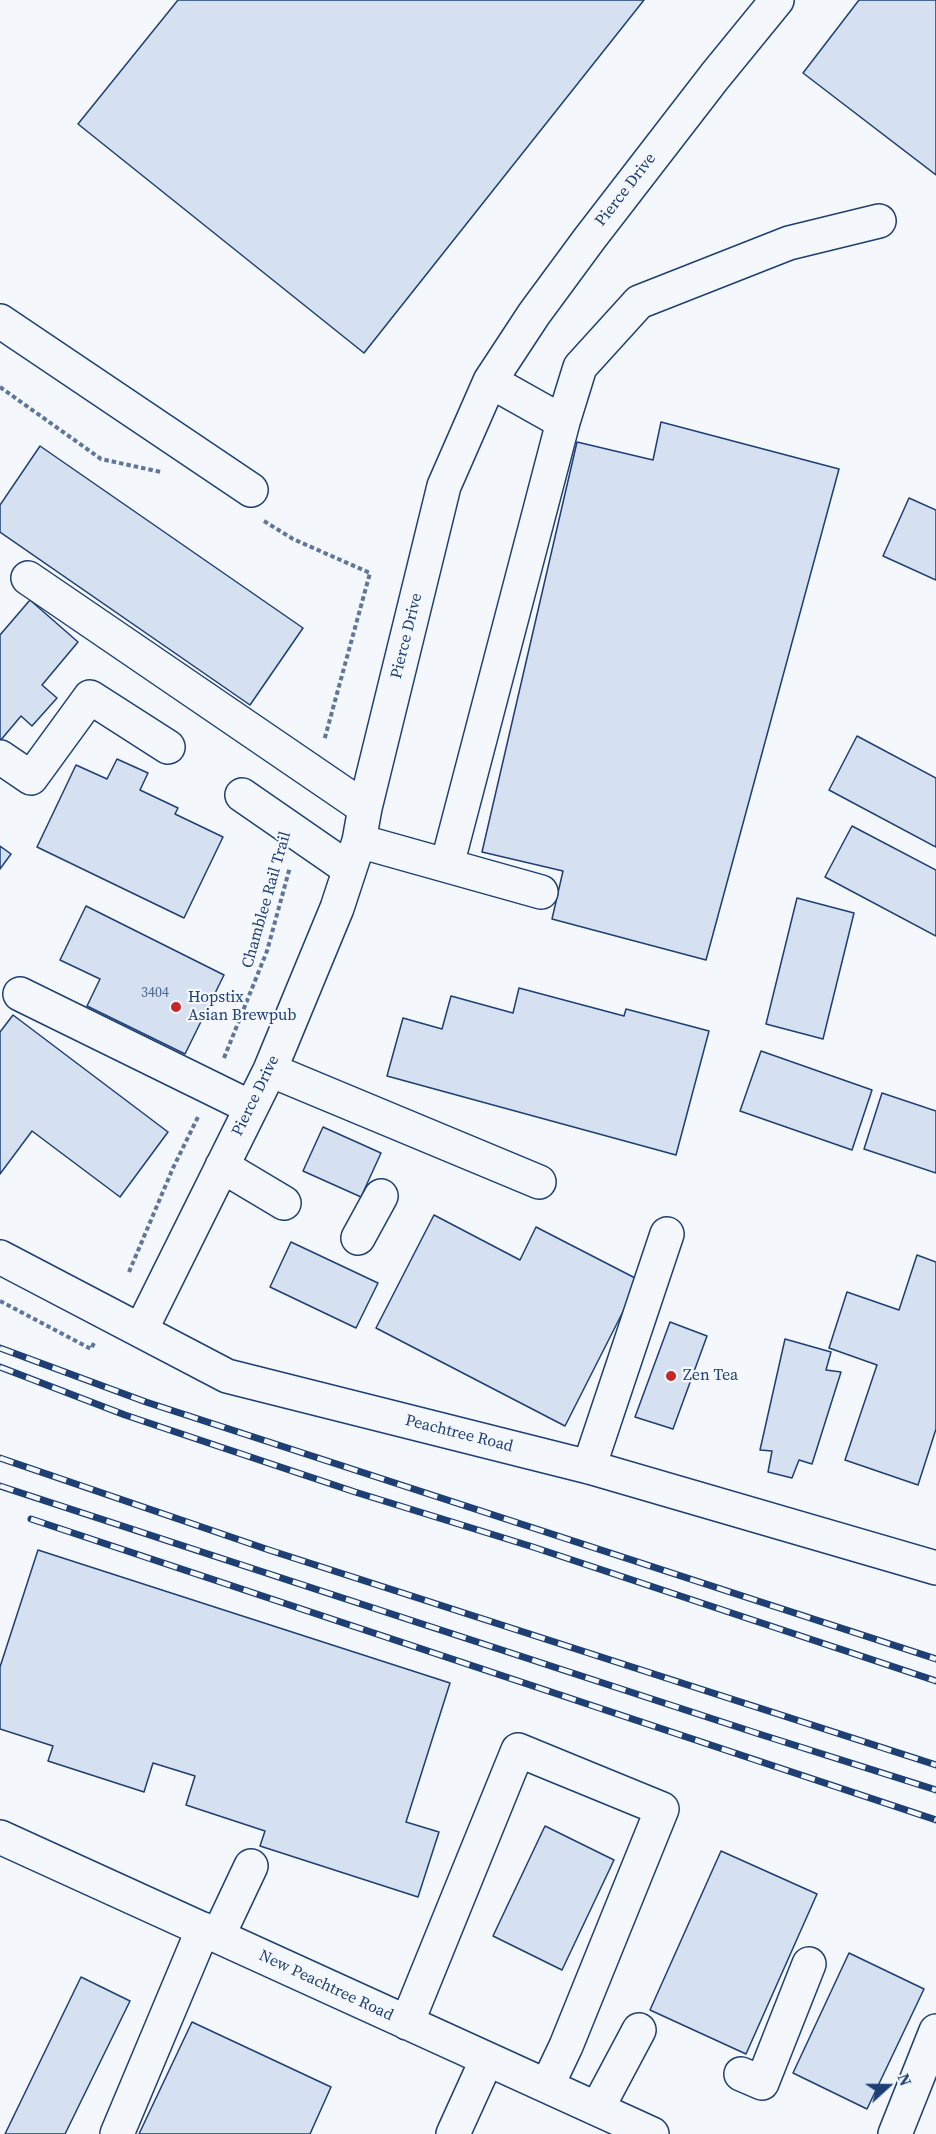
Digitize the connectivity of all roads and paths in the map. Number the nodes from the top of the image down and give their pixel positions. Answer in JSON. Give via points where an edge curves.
{"nodes":[{"id":1,"x":777,"y":0,"type":"edge"},
{"id":2,"x":879,"y":221,"type":"dead end"},
{"id":3,"x":0,"y":321,"type":"edge"},
{"id":4,"x":490,"y":381,"type":"junction"},
{"id":5,"x":563,"y":422,"type":"junction"},
{"id":6,"x":251,"y":490,"type":"dead end"},
{"id":7,"x":370,"y":573,"type":"dead end"},
{"id":8,"x":28,"y":578,"type":"dead end"},
{"id":9,"x":168,"y":747,"type":"dead end"},
{"id":10,"x":0,"y":757,"type":"edge"},
{"id":11,"x":315,"y":774,"type":"junction"},
{"id":12,"x":242,"y":795,"type":"dead end"},
{"id":13,"x":365,"y":808,"type":"junction"},
{"id":14,"x":299,"y":835,"type":"junction"},
{"id":15,"x":354,"y":855,"type":"junction"},
{"id":16,"x":447,"y":865,"type":"junction"},
{"id":17,"x":541,"y":892,"type":"dead end"},
{"id":18,"x":20,"y":994,"type":"dead end"},
{"id":19,"x":270,"y":1070,"type":"junction"},
{"id":20,"x":211,"y":1089,"type":"junction"},
{"id":21,"x":250,"y":1107,"type":"junction"},
{"id":22,"x":222,"y":1166,"type":"junction"},
{"id":23,"x":540,"y":1182,"type":"dead end"},
{"id":24,"x":381,"y":1196,"type":"dead end"},
{"id":25,"x":284,"y":1203,"type":"dead end"},
{"id":26,"x":667,"y":1234,"type":"dead end"},
{"id":27,"x":358,"y":1238,"type":"dead end"},
{"id":28,"x":0,"y":1257,"type":"edge"},
{"id":29,"x":127,"y":1278,"type":"dead end"},
{"id":30,"x":0,"y":1300,"type":"edge"},
{"id":31,"x":141,"y":1330,"type":"junction"},
{"id":32,"x":91,"y":1349,"type":"dead end"},
{"id":33,"x":589,"y":1467,"type":"junction"},
{"id":34,"x":934,"y":1564,"type":"edge"},
{"id":35,"x":0,"y":1837,"type":"edge"},
{"id":36,"x":251,"y":1866,"type":"dead end"},
{"id":37,"x":211,"y":1933,"type":"junction"},
{"id":38,"x":809,"y":1965,"type":"dead end"},
{"id":39,"x":407,"y":2023,"type":"junction"},
{"id":40,"x":639,"y":2030,"type":"dead end"},
{"id":41,"x":936,"y":2031,"type":"edge"},
{"id":42,"x":487,"y":2059,"type":"junction"},
{"id":43,"x":741,"y":2074,"type":"dead end"},
{"id":44,"x":547,"y":2086,"type":"junction"},
{"id":45,"x":597,"y":2109,"type":"junction"},
{"id":46,"x":117,"y":2134,"type":"edge"},
{"id":47,"x":453,"y":2134,"type":"edge"},
{"id":48,"x":652,"y":2134,"type":"edge"},
{"id":49,"x":895,"y":2134,"type":"edge"}],
"edges":[{"from":1,"to":4,"type":"street","name":"Pierce Drive","via":[[590,238]]},
{"from":2,"to":5,"type":"street","via":[[789,243],[639,302],[580,367]]},
{"from":3,"to":6,"type":"street"},
{"from":4,"to":5,"type":"street"},
{"from":4,"to":13,"type":"street","name":"Pierce Drive","via":[[444,486]]},
{"from":5,"to":16,"type":"street"},
{"from":7,"to":11,"type":"path"},
{"from":8,"to":11,"type":"street"},
{"from":9,"to":10,"type":"street","via":[[90,697],[31,778]]},
{"from":11,"to":13,"type":"street"},
{"from":12,"to":14,"type":"street"},
{"from":13,"to":15,"type":"street","name":"Pierce Drive"},
{"from":14,"to":15,"type":"street"},
{"from":14,"to":20,"type":"path","name":"Chamblee Rail Trail","via":[[267,951]]},
{"from":15,"to":16,"type":"street"},
{"from":15,"to":19,"type":"street","name":"Pierce Drive","via":[[337,908]]},
{"from":16,"to":17,"type":"street"},
{"from":18,"to":20,"type":"street"},
{"from":19,"to":21,"type":"street","name":"Pierce Drive"},
{"from":19,"to":23,"type":"street"},
{"from":20,"to":21,"type":"street"},
{"from":20,"to":29,"type":"path","name":"Chamblee Rail Trail"},
{"from":21,"to":22,"type":"street","name":"Pierce Drive"},
{"from":22,"to":25,"type":"street"},
{"from":22,"to":31,"type":"street","name":"Pierce Drive"},
{"from":24,"to":27,"type":"street"},
{"from":26,"to":33,"type":"street"},
{"from":28,"to":31,"type":"street","name":"Peachtree Road"},
{"from":30,"to":32,"type":"path"},
{"from":31,"to":33,"type":"street","name":"Peachtree Road","via":[[227,1376]]},
{"from":33,"to":34,"type":"street","name":"Peachtree Road"},
{"from":35,"to":37,"type":"street","name":"New Peachtree Road"},
{"from":36,"to":37,"type":"street"},
{"from":37,"to":39,"type":"street","name":"New Peachtree Road"},
{"from":37,"to":46,"type":"street"},
{"from":38,"to":43,"type":"street","via":[[762,2083]]},
{"from":39,"to":42,"type":"street","name":"New Peachtree Road"},
{"from":39,"to":44,"type":"street","via":[[518,1750],[662,1809]]},
{"from":40,"to":45,"type":"street"},
{"from":41,"to":49,"type":"street"},
{"from":42,"to":44,"type":"street","name":"New Peachtree Road"},
{"from":42,"to":47,"type":"street"},
{"from":44,"to":45,"type":"street","name":"New Peachtree Road"},
{"from":45,"to":48,"type":"street","name":"New Peachtree Road"}]}
